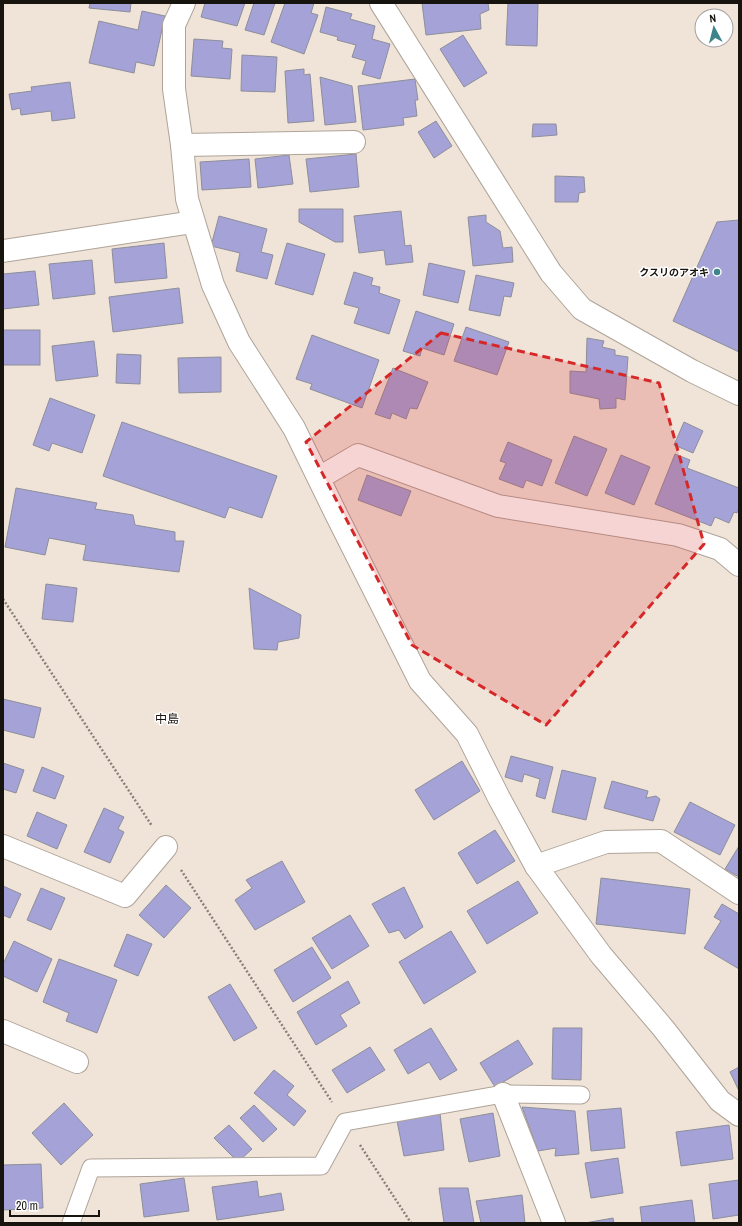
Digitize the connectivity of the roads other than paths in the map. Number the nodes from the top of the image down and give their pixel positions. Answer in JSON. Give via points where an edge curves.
{"nodes":[{"id":1,"x":184,"y":3,"type":"edge"},
{"id":2,"x":381,"y":3,"type":"edge"},
{"id":3,"x":354,"y":142,"type":"dead end"},
{"id":4,"x":182,"y":145,"type":"junction"},
{"id":5,"x":193,"y":222,"type":"junction"},
{"id":6,"x":3,"y":251,"type":"edge"},
{"id":7,"x":739,"y":394,"type":"edge"},
{"id":8,"x":319,"y":478,"type":"junction"},
{"id":9,"x":739,"y":565,"type":"edge"},
{"id":10,"x":3,"y":846,"type":"edge"},
{"id":11,"x":166,"y":847,"type":"road end"},
{"id":12,"x":536,"y":866,"type":"junction"},
{"id":13,"x":739,"y":893,"type":"edge"},
{"id":14,"x":3,"y":1031,"type":"edge"},
{"id":15,"x":77,"y":1062,"type":"dead end"},
{"id":16,"x":503,"y":1094,"type":"junction"},
{"id":17,"x":581,"y":1095,"type":"dead end"},
{"id":18,"x":739,"y":1115,"type":"edge"},
{"id":19,"x":70,"y":1223,"type":"edge"},
{"id":20,"x":554,"y":1223,"type":"edge"}],
"edges":[{"from":1,"to":4,"type":"street","via":[[174,25],[174,89]]},
{"from":2,"to":7,"type":"street","via":[[551,273],[582,309],[692,371]]},
{"from":3,"to":4,"type":"street"},
{"from":4,"to":5,"type":"street","via":[[186,199]]},
{"from":5,"to":6,"type":"street"},
{"from":5,"to":8,"type":"street","via":[[213,285],[239,342],[294,428]]},
{"from":8,"to":9,"type":"street","via":[[358,455],[498,506],[678,535],[720,549]]},
{"from":8,"to":12,"type":"street","via":[[420,681],[466,734]]},
{"from":10,"to":11,"type":"street","via":[[125,896]]},
{"from":12,"to":13,"type":"street","via":[[606,842],[661,841]]},
{"from":12,"to":18,"type":"street","via":[[601,955],[663,1028],[720,1102]]},
{"from":14,"to":15,"type":"street"},
{"from":16,"to":17,"type":"lane"},
{"from":16,"to":19,"type":"lane","via":[[345,1122],[321,1166],[91,1168]]},
{"from":16,"to":20,"type":"street"}]}
